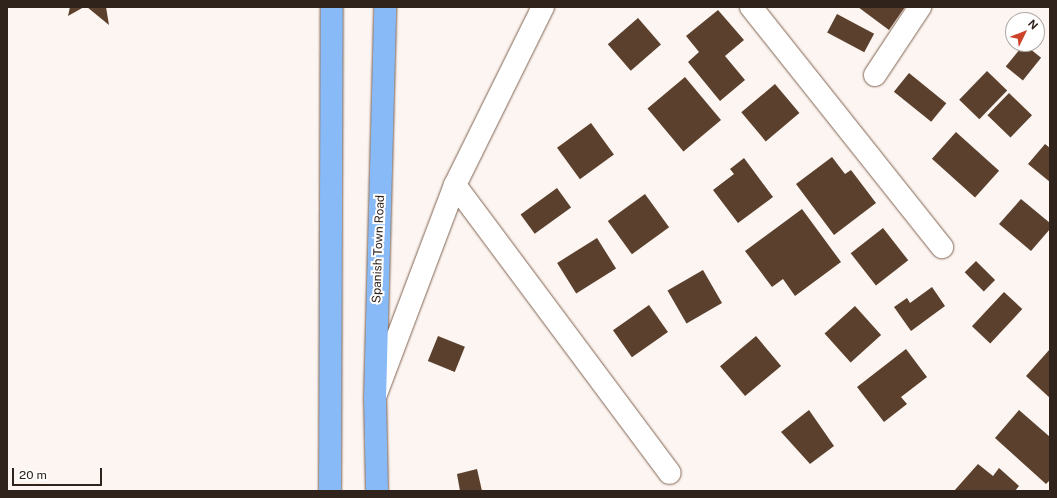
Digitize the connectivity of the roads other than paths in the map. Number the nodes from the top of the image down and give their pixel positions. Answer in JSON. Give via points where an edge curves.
{"nodes":[{"id":1,"x":332,"y":7,"type":"edge"},
{"id":2,"x":386,"y":7,"type":"edge"},
{"id":3,"x":543,"y":7,"type":"edge"},
{"id":4,"x":751,"y":7,"type":"edge"},
{"id":5,"x":920,"y":7,"type":"edge"},
{"id":6,"x":874,"y":75,"type":"dead end"},
{"id":7,"x":455,"y":185,"type":"junction"},
{"id":8,"x":942,"y":247,"type":"dead end"},
{"id":9,"x":375,"y":399,"type":"junction"},
{"id":10,"x":670,"y":474,"type":"dead end"},
{"id":11,"x":330,"y":491,"type":"edge"},
{"id":12,"x":377,"y":491,"type":"edge"}],
"edges":[{"from":1,"to":11,"type":"highway"},
{"from":2,"to":9,"type":"highway","name":"Spanish Town Road"},
{"from":3,"to":7,"type":"street"},
{"from":4,"to":8,"type":"street"},
{"from":5,"to":6,"type":"street"},
{"from":7,"to":9,"type":"street"},
{"from":7,"to":10,"type":"street"},
{"from":9,"to":12,"type":"highway","name":"Spanish Town Road"}]}
